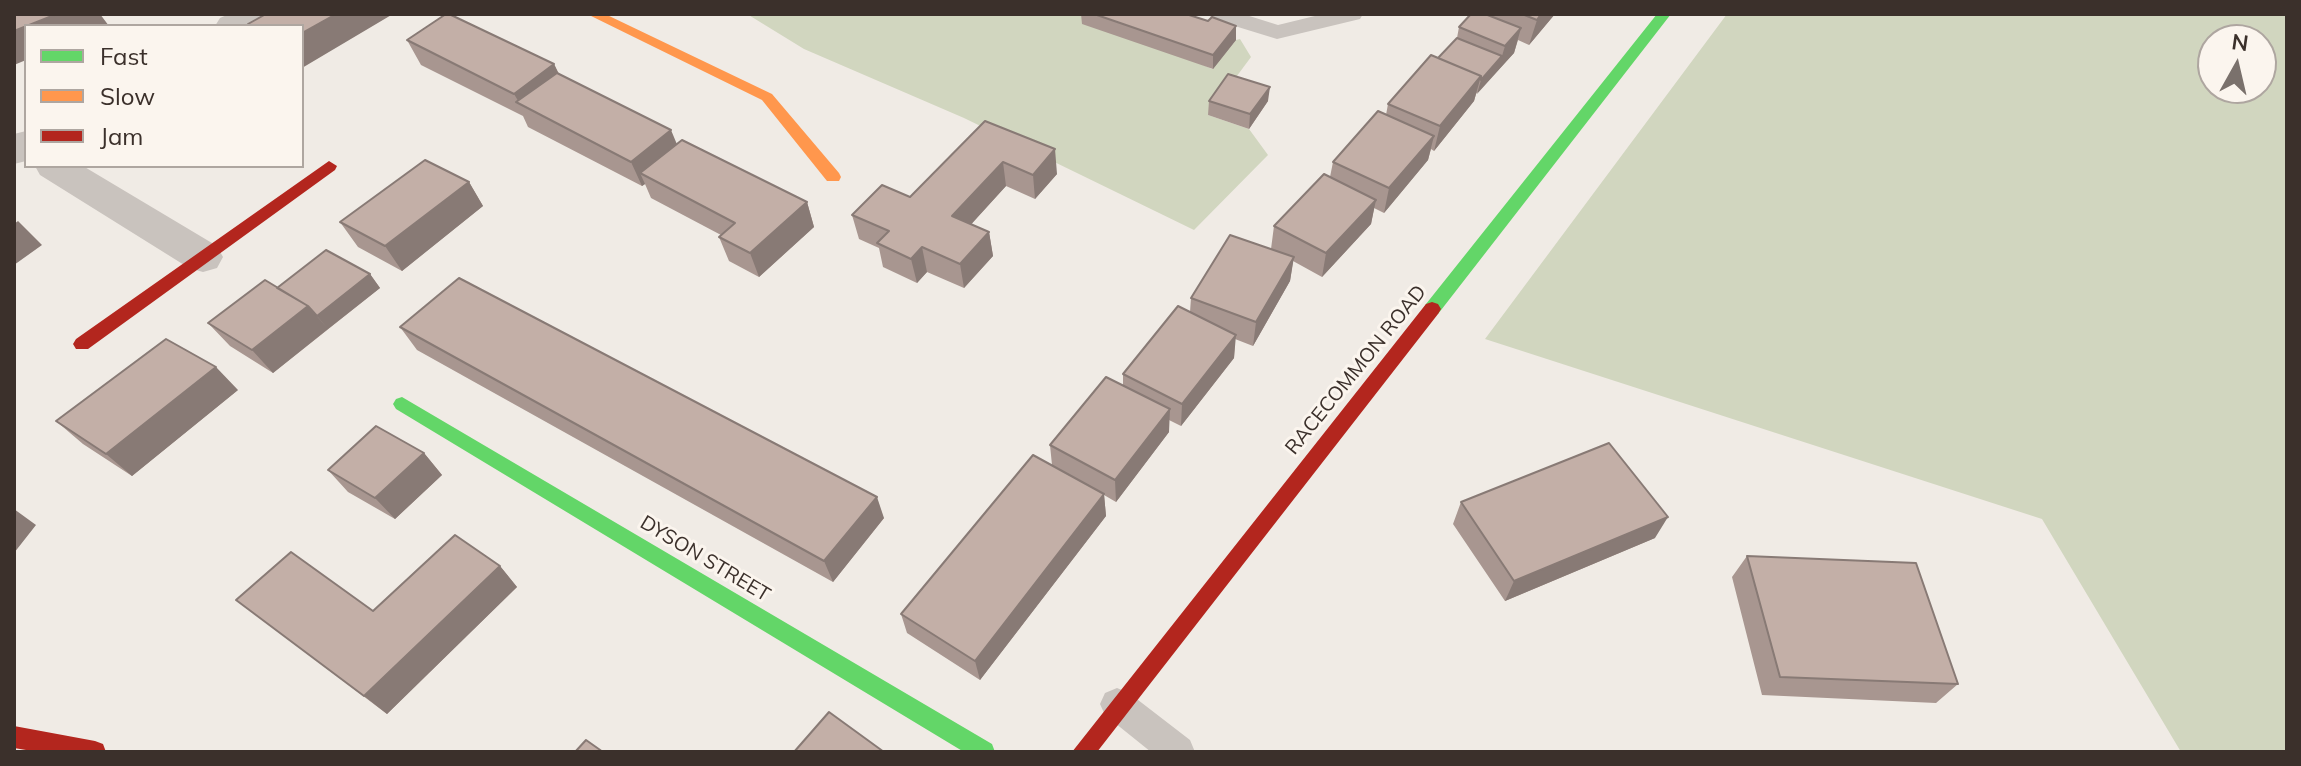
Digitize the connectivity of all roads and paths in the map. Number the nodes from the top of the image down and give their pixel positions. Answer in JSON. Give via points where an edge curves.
{"nodes":[{"id":1,"x":256,"y":14,"type":"edge"},
{"id":2,"x":594,"y":14,"type":"edge"},
{"id":3,"x":1220,"y":14,"type":"edge"},
{"id":4,"x":1352,"y":14,"type":"edge"},
{"id":5,"x":1664,"y":14,"type":"edge"},
{"id":6,"x":236,"y":24,"type":"edge"},
{"id":7,"x":329,"y":166,"type":"dead end"},
{"id":8,"x":56,"y":168,"type":"edge"},
{"id":9,"x":833,"y":177,"type":"dead end"},
{"id":10,"x":203,"y":257,"type":"junction"},
{"id":11,"x":82,"y":344,"type":"dead end"},
{"id":12,"x":402,"y":404,"type":"dead end"},
{"id":13,"x":1117,"y":704,"type":"junction"},
{"id":14,"x":23,"y":743,"type":"edge"},
{"id":15,"x":95,"y":752,"type":"edge"},
{"id":16,"x":984,"y":752,"type":"edge"},
{"id":17,"x":1083,"y":752,"type":"edge"},
{"id":18,"x":1178,"y":752,"type":"edge"}],
"edges":[{"from":1,"to":6,"type":"street"},
{"from":2,"to":9,"type":"street","via":[[767,97]]},
{"from":3,"to":4,"type":"lane","via":[[1277,32]]},
{"from":5,"to":13,"type":"street","name":"RACECOMMON ROAD"},
{"from":7,"to":10,"type":"street"},
{"from":8,"to":10,"type":"street"},
{"from":10,"to":11,"type":"street"},
{"from":12,"to":16,"type":"street","name":"DYSON STREET"},
{"from":13,"to":17,"type":"street","name":"RACECOMMON ROAD"},
{"from":13,"to":18,"type":"lane"},
{"from":14,"to":15,"type":"street"}]}
